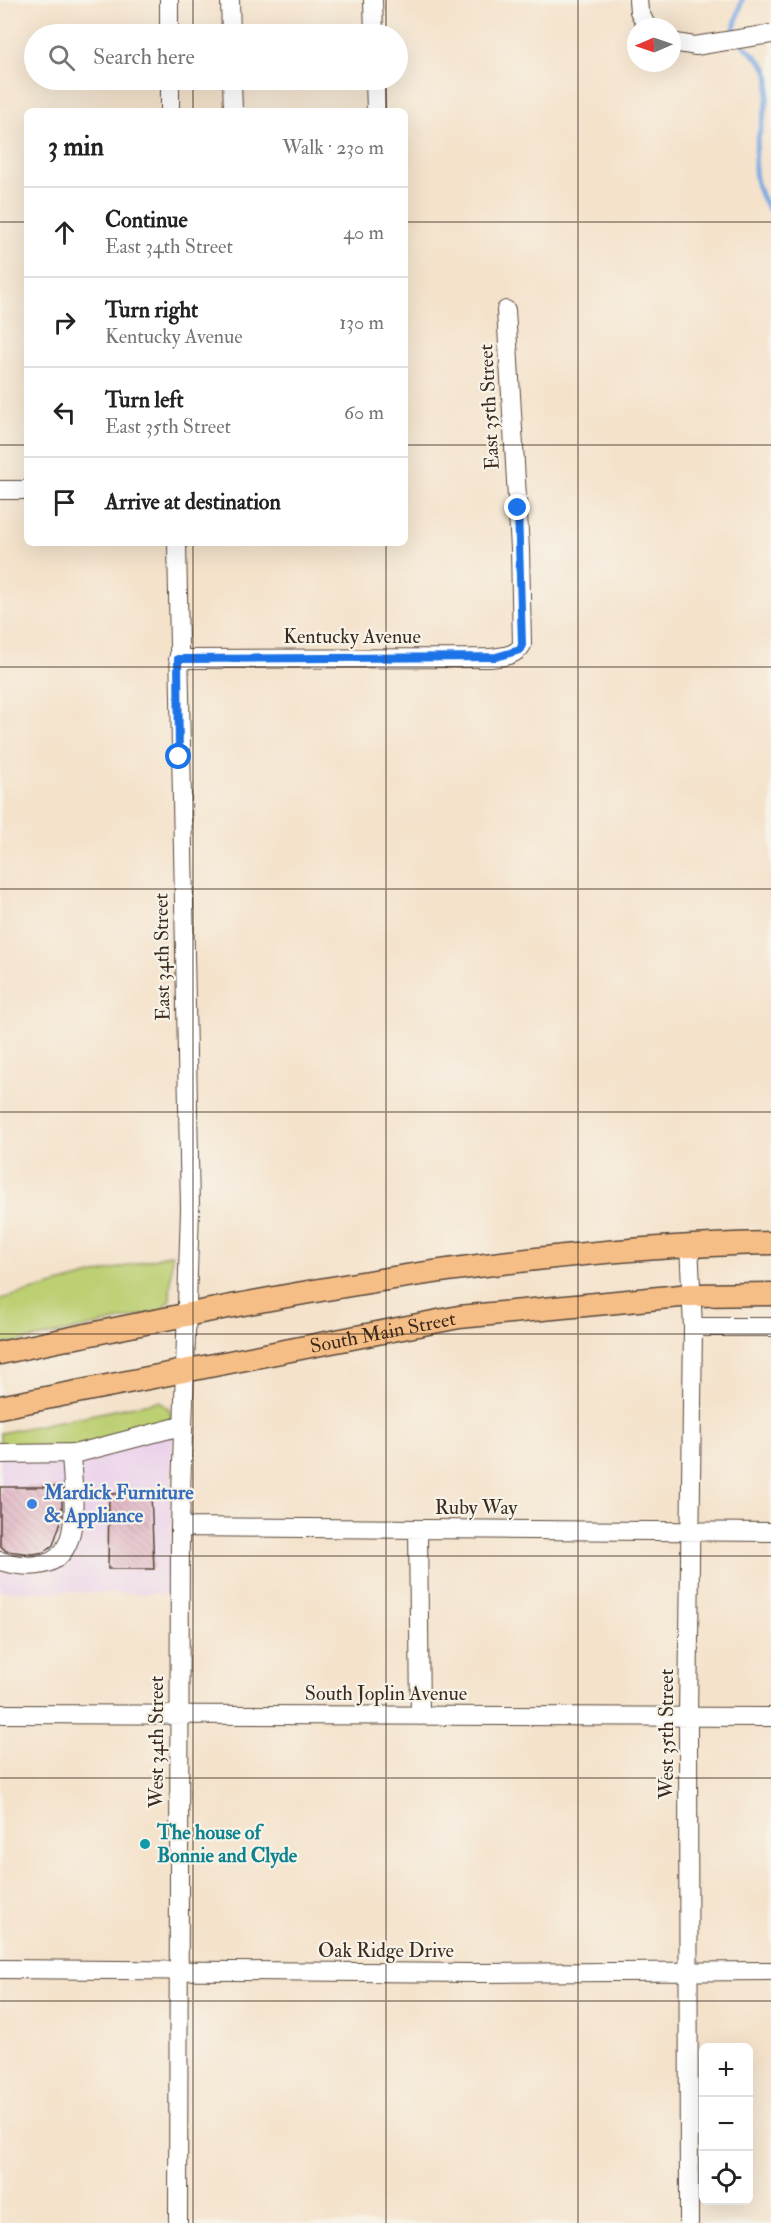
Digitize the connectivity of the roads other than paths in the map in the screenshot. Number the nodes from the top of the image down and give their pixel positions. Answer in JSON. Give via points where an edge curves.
{"nodes":[{"id":1,"x":169,"y":0,"type":"edge"},
{"id":2,"x":230,"y":0,"type":"edge"},
{"id":3,"x":373,"y":0,"type":"edge"},
{"id":4,"x":638,"y":0,"type":"edge"},
{"id":5,"x":642,"y":18,"type":"edge"},
{"id":6,"x":169,"y":24,"type":"edge"},
{"id":7,"x":231,"y":24,"type":"edge"},
{"id":8,"x":374,"y":24,"type":"edge"},
{"id":9,"x":771,"y":34,"type":"edge"},
{"id":10,"x":681,"y":44,"type":"edge"},
{"id":11,"x":170,"y":90,"type":"edge"},
{"id":12,"x":232,"y":90,"type":"edge"},
{"id":13,"x":375,"y":90,"type":"edge"},
{"id":14,"x":170,"y":108,"type":"edge"},
{"id":15,"x":233,"y":108,"type":"edge"},
{"id":16,"x":376,"y":108,"type":"edge"},
{"id":17,"x":506,"y":310,"type":"dead end"},
{"id":18,"x":0,"y":490,"type":"edge"},
{"id":19,"x":24,"y":490,"type":"edge"},
{"id":20,"x":177,"y":546,"type":"edge"},
{"id":21,"x":522,"y":645,"type":"joint"},
{"id":22,"x":178,"y":659,"type":"junction"},
{"id":23,"x":771,"y":1243,"type":"edge"},
{"id":24,"x":689,"y":1245,"type":"junction"},
{"id":25,"x":771,"y":1294,"type":"edge"},
{"id":26,"x":691,"y":1295,"type":"junction"},
{"id":27,"x":185,"y":1314,"type":"junction"},
{"id":28,"x":693,"y":1327,"type":"junction"},
{"id":29,"x":771,"y":1327,"type":"edge"},
{"id":30,"x":0,"y":1353,"type":"edge"},
{"id":31,"x":184,"y":1370,"type":"junction"},
{"id":32,"x":0,"y":1407,"type":"edge"},
{"id":33,"x":181,"y":1426,"type":"junction"},
{"id":34,"x":71,"y":1453,"type":"junction"},
{"id":35,"x":0,"y":1454,"type":"edge"},
{"id":36,"x":180,"y":1527,"type":"junction"},
{"id":37,"x":418,"y":1529,"type":"junction"},
{"id":38,"x":691,"y":1531,"type":"junction"},
{"id":39,"x":771,"y":1532,"type":"edge"},
{"id":40,"x":0,"y":1561,"type":"edge"},
{"id":41,"x":0,"y":1713,"type":"edge"},
{"id":42,"x":179,"y":1715,"type":"junction"},
{"id":43,"x":420,"y":1716,"type":"junction"},
{"id":44,"x":688,"y":1716,"type":"junction"},
{"id":45,"x":771,"y":1717,"type":"edge"},
{"id":46,"x":0,"y":1970,"type":"edge"},
{"id":47,"x":688,"y":1970,"type":"junction"},
{"id":48,"x":178,"y":1971,"type":"junction"},
{"id":49,"x":771,"y":1971,"type":"edge"},
{"id":50,"x":178,"y":2223,"type":"edge"},
{"id":51,"x":689,"y":2223,"type":"edge"}],
"edges":[{"from":1,"to":6,"type":"street"},
{"from":2,"to":7,"type":"street"},
{"from":3,"to":8,"type":"street"},
{"from":4,"to":5,"type":"street"},
{"from":9,"to":10,"type":"street","via":[[695,46]]},
{"from":11,"to":14,"type":"street"},
{"from":12,"to":15,"type":"street"},
{"from":13,"to":16,"type":"street"},
{"from":17,"to":21,"type":"street","name":"East 35th Street"},
{"from":18,"to":19,"type":"street"},
{"from":20,"to":22,"type":"street","name":"East 34th Street"},
{"from":21,"to":22,"type":"street","name":"Kentucky Avenue","via":[[516,652],[496,657]]},
{"from":22,"to":27,"type":"street","name":"East 34th Street","via":[[190,1209]]},
{"from":23,"to":24,"type":"main road"},
{"from":24,"to":26,"type":"street","name":"West 35th Street"},
{"from":24,"to":27,"type":"main road","via":[[435,1270]]},
{"from":25,"to":26,"type":"main road","name":"South Main Street"},
{"from":26,"to":28,"type":"street","name":"West 35th Street"},
{"from":26,"to":31,"type":"main road","name":"South Main Street","via":[[459,1317]]},
{"from":27,"to":30,"type":"main road"},
{"from":27,"to":31,"type":"street","name":"East 34th Street"},
{"from":28,"to":29,"type":"street"},
{"from":28,"to":38,"type":"street","name":"West 35th Street"},
{"from":31,"to":32,"type":"main road","name":"South Main Street"},
{"from":31,"to":33,"type":"street","name":"West 34th Street"},
{"from":33,"to":34,"type":"street"},
{"from":33,"to":36,"type":"street","name":"West 34th Street"},
{"from":34,"to":35,"type":"street"},
{"from":34,"to":40,"type":"street","via":[[72,1537],[58,1560],[28,1566]]},
{"from":36,"to":37,"type":"street","name":"Ruby Way"},
{"from":36,"to":42,"type":"street","name":"West 34th Street"},
{"from":37,"to":38,"type":"street","name":"Ruby Way"},
{"from":37,"to":43,"type":"street"},
{"from":38,"to":39,"type":"street","name":"Ruby Way"},
{"from":38,"to":44,"type":"street","name":"West 35th Street"},
{"from":41,"to":42,"type":"street","name":"South Joplin Avenue"},
{"from":42,"to":43,"type":"street","name":"South Joplin Avenue"},
{"from":42,"to":48,"type":"street","name":"West 34th Street"},
{"from":43,"to":44,"type":"street","name":"South Joplin Avenue"},
{"from":44,"to":45,"type":"street","name":"South Joplin Avenue"},
{"from":44,"to":47,"type":"street","name":"West 35th Street"},
{"from":46,"to":48,"type":"street","name":"Oak Ridge Drive"},
{"from":47,"to":48,"type":"street","name":"Oak Ridge Drive"},
{"from":47,"to":49,"type":"street","name":"Oak Ridge Drive"},
{"from":47,"to":51,"type":"street","name":"West 35th Street"},
{"from":48,"to":50,"type":"street","name":"West 34th Street"}]}
